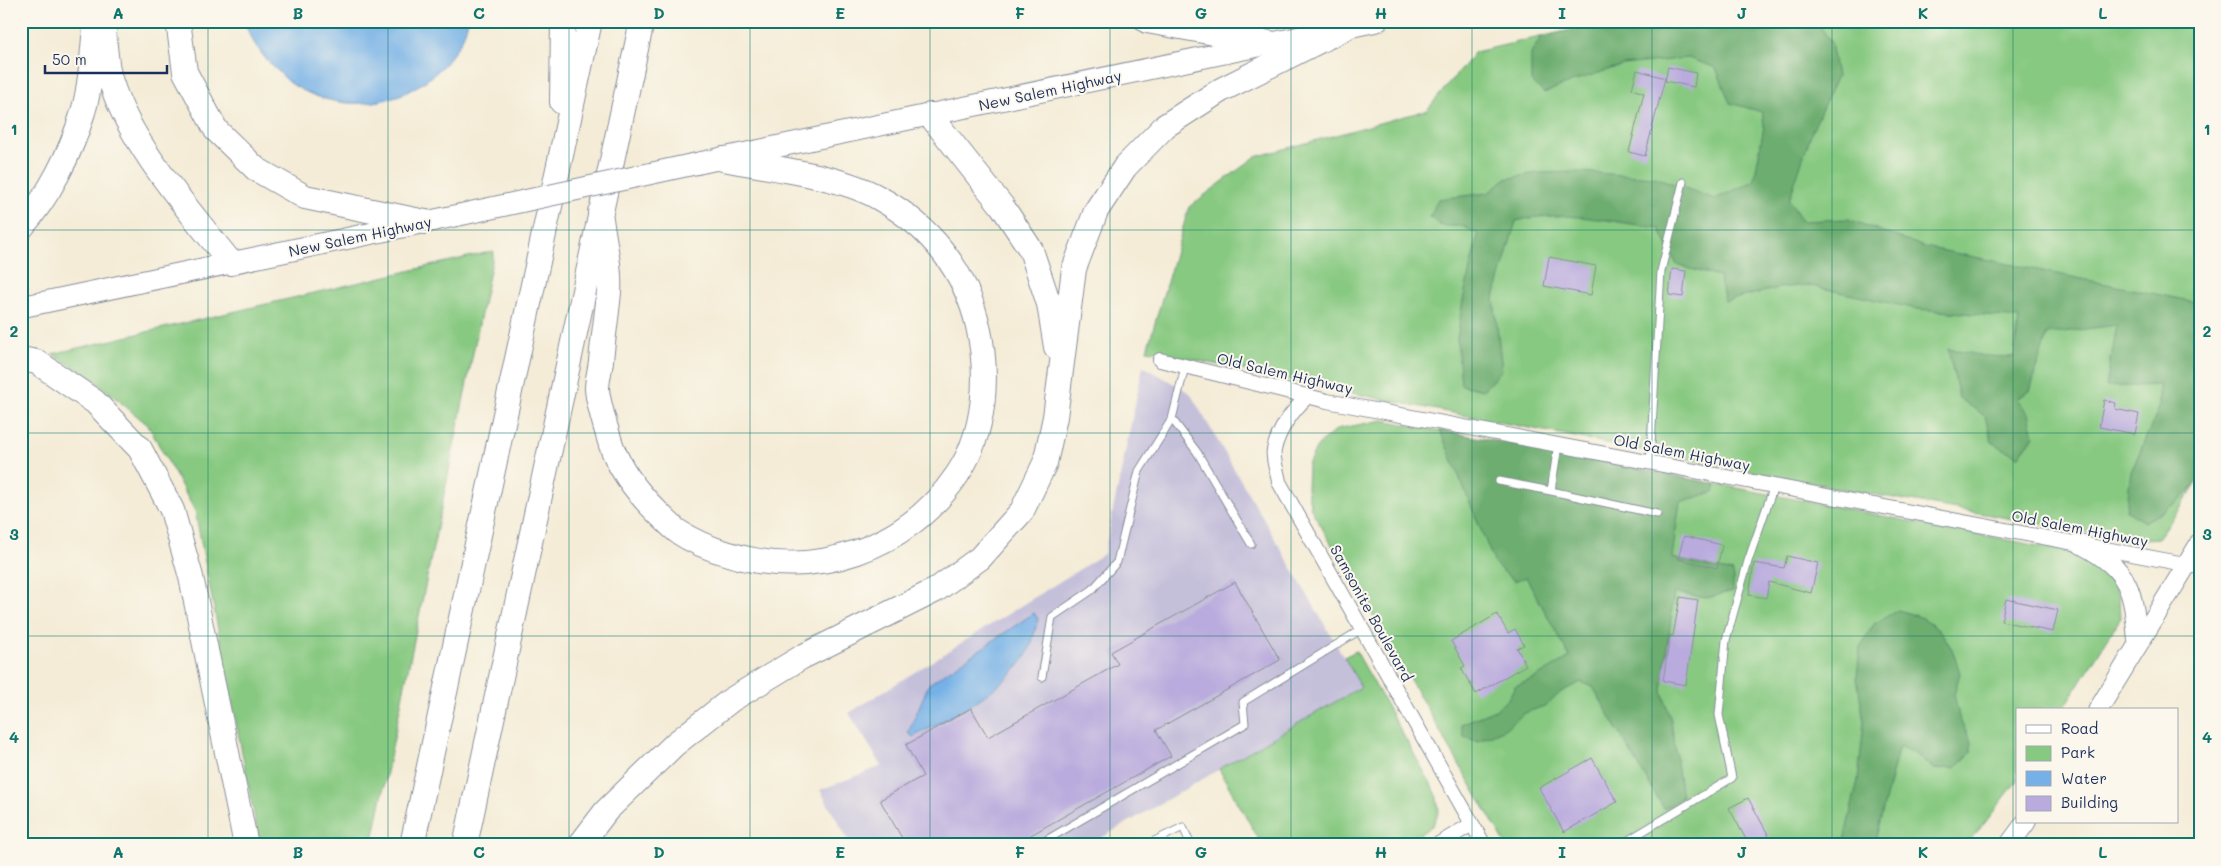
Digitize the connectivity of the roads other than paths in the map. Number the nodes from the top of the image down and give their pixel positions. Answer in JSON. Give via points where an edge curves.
{"nodes":[{"id":1,"x":96,"y":21,"type":"edge"},
{"id":2,"x":103,"y":21,"type":"edge"},
{"id":3,"x":178,"y":21,"type":"edge"},
{"id":4,"x":563,"y":21,"type":"edge"},
{"id":5,"x":590,"y":21,"type":"edge"},
{"id":6,"x":642,"y":21,"type":"edge"},
{"id":7,"x":1147,"y":21,"type":"edge"},
{"id":8,"x":1377,"y":21,"type":"edge"},
{"id":9,"x":1345,"y":28,"type":"junction"},
{"id":10,"x":1270,"y":43,"type":"junction"},
{"id":11,"x":930,"y":115,"type":"junction"},
{"id":12,"x":724,"y":159,"type":"junction"},
{"id":13,"x":560,"y":160,"type":"junction"},
{"id":14,"x":1683,"y":182,"type":"dead end"},
{"id":15,"x":600,"y":212,"type":"junction"},
{"id":16,"x":425,"y":222,"type":"junction"},
{"id":17,"x":21,"y":228,"type":"edge"},
{"id":18,"x":231,"y":263,"type":"junction"},
{"id":19,"x":21,"y":307,"type":"edge"},
{"id":20,"x":21,"y":359,"type":"edge"},
{"id":21,"x":1160,"y":360,"type":"dead end"},
{"id":22,"x":1185,"y":366,"type":"junction"},
{"id":23,"x":1060,"y":371,"type":"junction"},
{"id":24,"x":1308,"y":396,"type":"junction"},
{"id":25,"x":1172,"y":419,"type":"junction"},
{"id":26,"x":1558,"y":445,"type":"junction"},
{"id":27,"x":1650,"y":462,"type":"junction"},
{"id":28,"x":1499,"y":481,"type":"dead end"},
{"id":29,"x":1774,"y":486,"type":"junction"},
{"id":30,"x":1551,"y":491,"type":"junction"},
{"id":31,"x":1658,"y":514,"type":"dead end"},
{"id":32,"x":2200,"y":543,"type":"edge"},
{"id":33,"x":1251,"y":544,"type":"dead end"},
{"id":34,"x":2081,"y":544,"type":"junction"},
{"id":35,"x":2193,"y":566,"type":"edge"},
{"id":36,"x":1362,"y":629,"type":"junction"},
{"id":37,"x":2138,"y":645,"type":"junction"},
{"id":38,"x":1042,"y":678,"type":"dead end"},
{"id":39,"x":2099,"y":708,"type":"edge"},
{"id":40,"x":1472,"y":824,"type":"junction"},
{"id":41,"x":2025,"y":824,"type":"edge"},
{"id":42,"x":1148,"y":844,"type":"edge"},
{"id":43,"x":246,"y":845,"type":"edge"},
{"id":44,"x":412,"y":845,"type":"edge"},
{"id":45,"x":465,"y":845,"type":"edge"},
{"id":46,"x":580,"y":845,"type":"edge"},
{"id":47,"x":1038,"y":845,"type":"edge"},
{"id":48,"x":1191,"y":845,"type":"edge"},
{"id":49,"x":1437,"y":845,"type":"edge"},
{"id":50,"x":1484,"y":845,"type":"edge"},
{"id":51,"x":1620,"y":845,"type":"edge"},
{"id":52,"x":2009,"y":845,"type":"edge"}],
"edges":[{"from":1,"to":17,"type":"highway","via":[[84,112],[62,166]]},
{"from":2,"to":18,"type":"highway","via":[[110,81],[132,130]]},
{"from":3,"to":16,"type":"highway","via":[[185,72],[216,130],[256,169],[305,197]]},
{"from":4,"to":13,"type":"highway"},
{"from":5,"to":13,"type":"highway"},
{"from":6,"to":15,"type":"highway"},
{"from":7,"to":10,"type":"highway"},
{"from":8,"to":9,"type":"main road","name":"New Salem Highway"},
{"from":9,"to":10,"type":"main road","name":"New Salem Highway"},
{"from":9,"to":23,"type":"highway","via":[[1221,90],[1165,126],[1125,167],[1096,211],[1074,269]]},
{"from":10,"to":11,"type":"main road","name":"New Salem Highway"},
{"from":11,"to":12,"type":"main road","name":"New Salem Highway"},
{"from":11,"to":23,"type":"highway","via":[[1002,206],[1031,250],[1049,304]]},
{"from":12,"to":15,"type":"highway","via":[[844,183],[877,196],[906,214],[928,234],[950,260],[966,287],[983,346],[985,376],[981,411],[972,445],[958,473],[916,521],[890,539],[864,551],[803,564],[772,564],[743,559],[695,542],[675,529],[637,492],[612,448],[597,389],[609,289]]},
{"from":12,"to":16,"type":"main road","name":"New Salem Highway","bridge":true},
{"from":13,"to":44,"type":"highway"},
{"from":14,"to":27,"type":"lane","via":[[1661,271]]},
{"from":15,"to":45,"type":"highway"},
{"from":16,"to":18,"type":"main road","name":"New Salem Highway"},
{"from":18,"to":19,"type":"main road","name":"New Salem Highway"},
{"from":20,"to":43,"type":"highway","via":[[37,362],[95,402],[140,448],[172,510],[191,577]]},
{"from":21,"to":22,"type":"street","name":"Old Salem Highway"},
{"from":22,"to":24,"type":"street","name":"Old Salem Highway"},
{"from":22,"to":25,"type":"lane"},
{"from":23,"to":46,"type":"highway","via":[[1045,463],[1022,511],[980,558],[936,590],[802,658],[731,700],[675,744],[606,811]]},
{"from":24,"to":26,"type":"street","name":"Old Salem Highway"},
{"from":24,"to":36,"type":"street","name":"Samsonite Boulevard","via":[[1281,431],[1273,452],[1279,482]]},
{"from":25,"to":33,"type":"lane","via":[[1197,452]]},
{"from":25,"to":38,"type":"lane","via":[[1139,471],[1117,562],[1092,590],[1052,617]]},
{"from":26,"to":27,"type":"street","name":"Old Salem Highway"},
{"from":26,"to":30,"type":"lane"},
{"from":27,"to":29,"type":"street","name":"Old Salem Highway"},
{"from":28,"to":30,"type":"lane"},
{"from":29,"to":34,"type":"street","name":"Old Salem Highway"},
{"from":29,"to":51,"type":"lane","via":[[1748,560],[1726,640],[1719,715],[1732,778]]},
{"from":30,"to":31,"type":"lane"},
{"from":32,"to":35,"type":"main road"},
{"from":34,"to":35,"type":"street","name":"Old Salem Highway"},
{"from":34,"to":37,"type":"main road","via":[[2104,556],[2126,581],[2134,601]]},
{"from":35,"to":37,"type":"main road"},
{"from":36,"to":40,"type":"street","name":"Samsonite Boulevard"},
{"from":36,"to":47,"type":"lane","via":[[1243,702],[1245,724]]},
{"from":37,"to":39,"type":"main road"},
{"from":40,"to":49,"type":"street"},
{"from":40,"to":50,"type":"street","name":"Samsonite Boulevard"},
{"from":41,"to":52,"type":"main road"},
{"from":42,"to":48,"type":"lane","via":[[1183,827]]}]}
